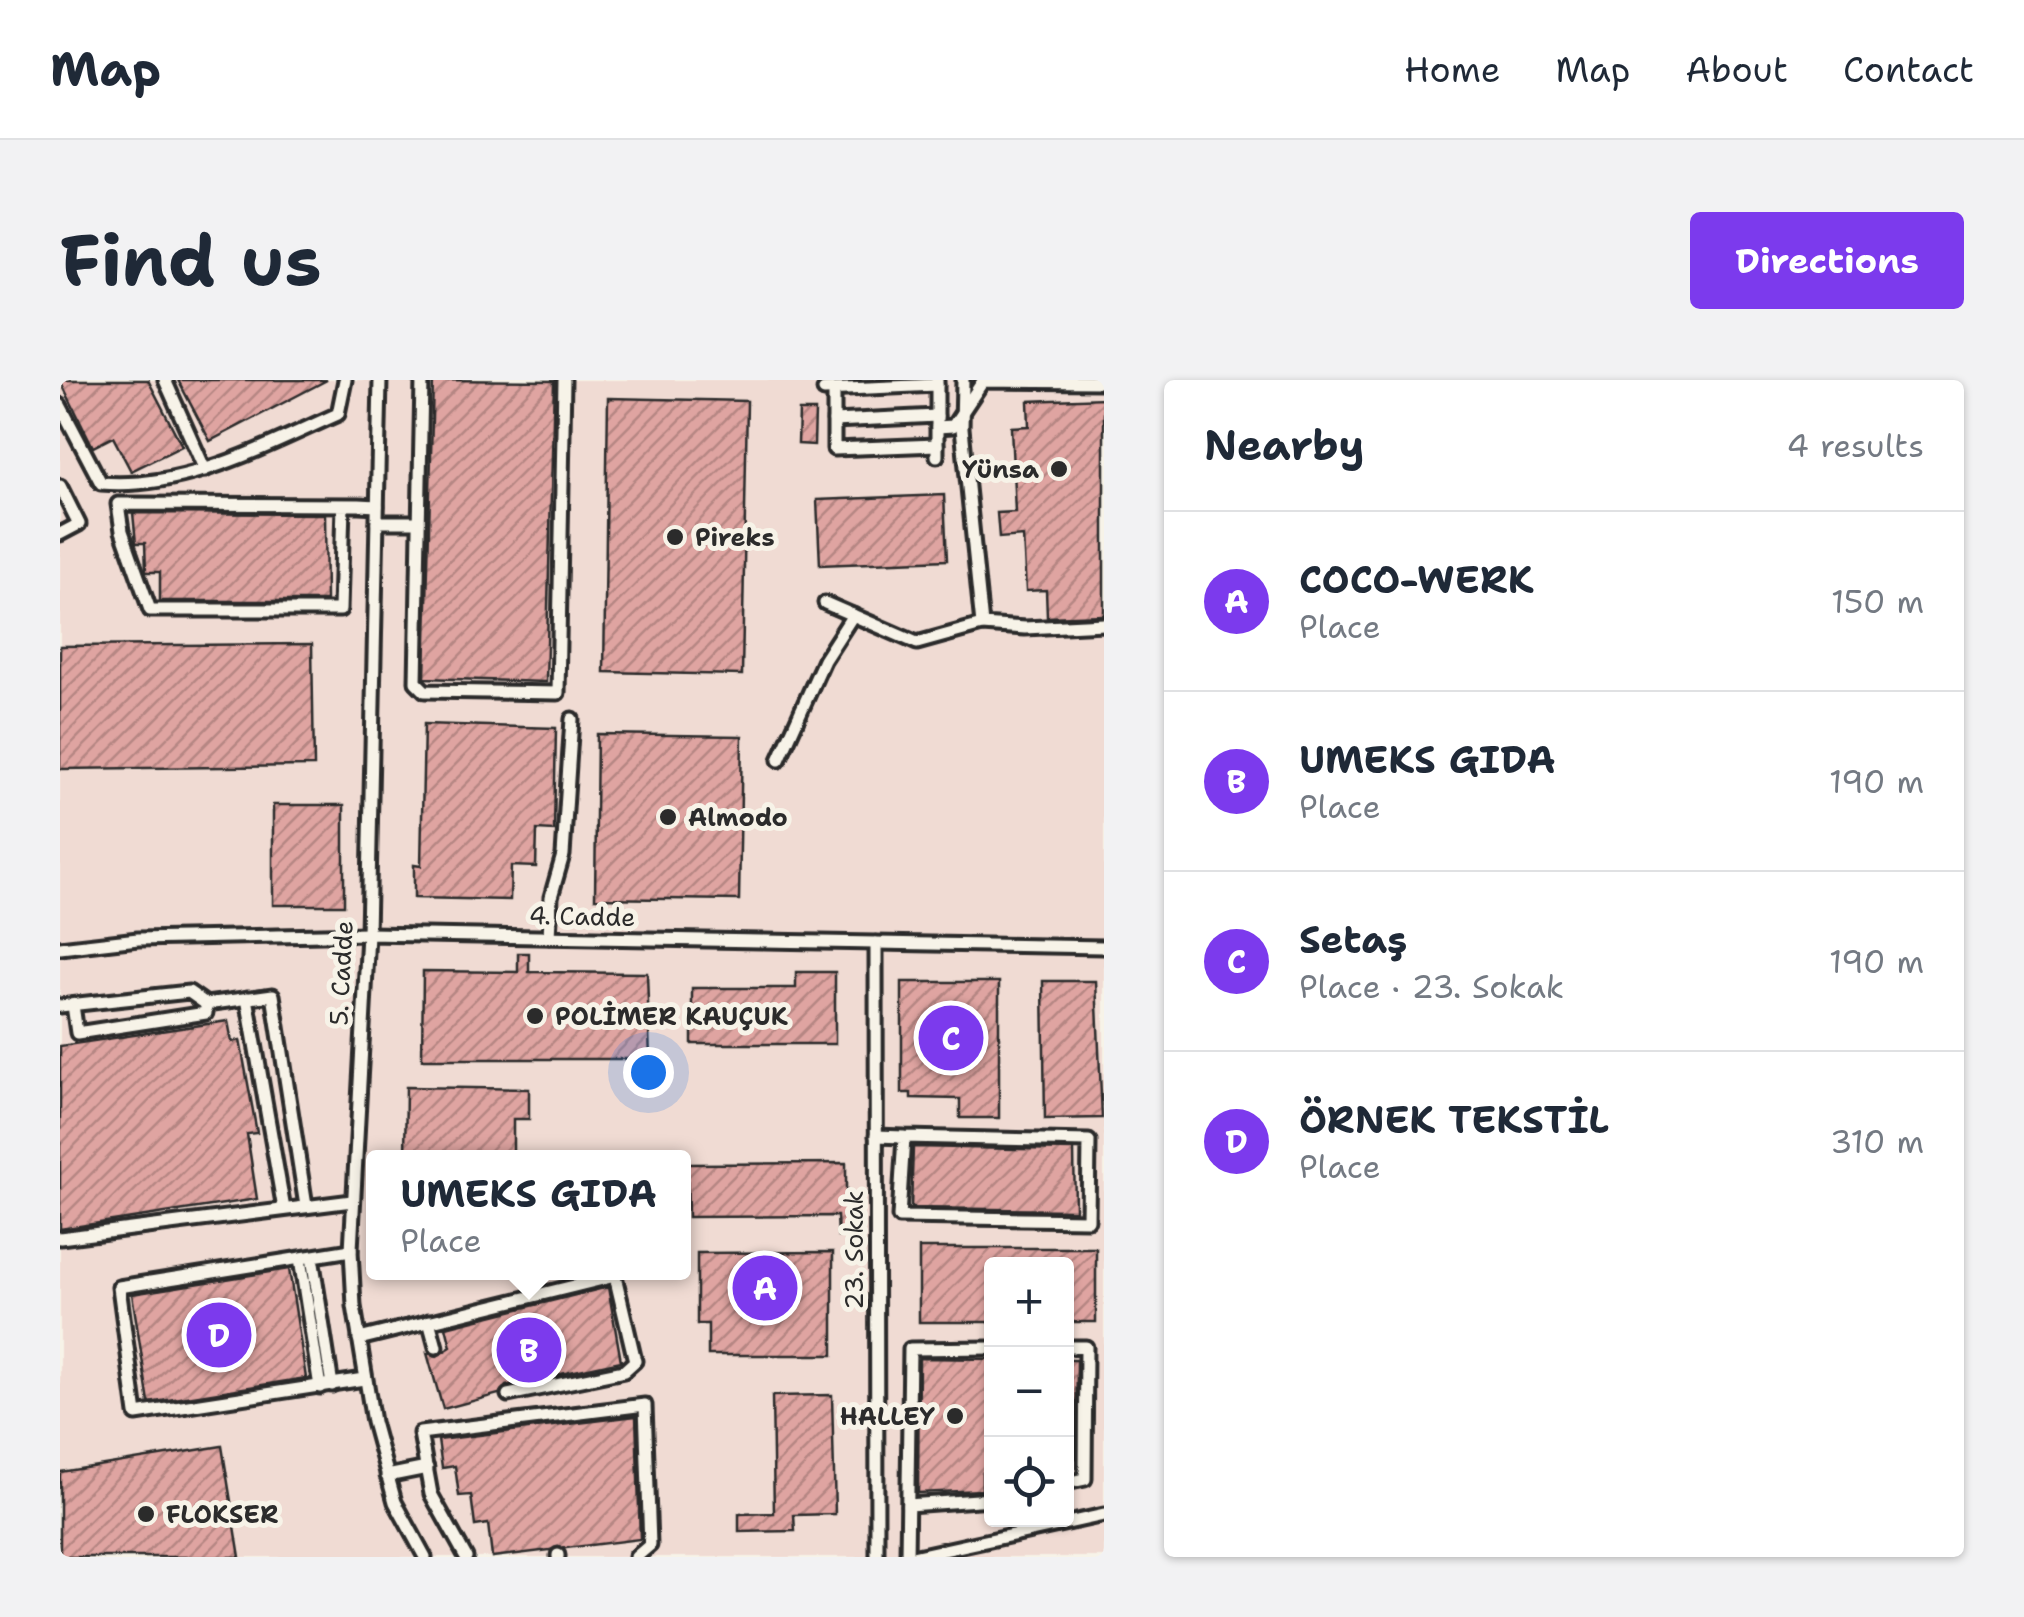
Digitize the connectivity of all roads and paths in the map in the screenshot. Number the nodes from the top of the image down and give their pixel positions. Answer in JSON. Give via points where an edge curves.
{"nodes":[{"id":1,"x":165,"y":380,"type":"edge"},
{"id":2,"x":345,"y":380,"type":"edge"},
{"id":3,"x":380,"y":380,"type":"edge"},
{"id":4,"x":422,"y":380,"type":"edge"},
{"id":5,"x":564,"y":380,"type":"edge"},
{"id":6,"x":963,"y":380,"type":"edge"},
{"id":7,"x":1104,"y":382,"type":"edge"},
{"id":8,"x":937,"y":383,"type":"edge"},
{"id":9,"x":60,"y":405,"type":"edge"},
{"id":10,"x":962,"y":412,"type":"junction"},
{"id":11,"x":834,"y":421,"type":"junction"},
{"id":12,"x":937,"y":422,"type":"junction"},
{"id":13,"x":205,"y":470,"type":"junction"},
{"id":14,"x":60,"y":486,"type":"edge"},
{"id":15,"x":343,"y":505,"type":"junction"},
{"id":16,"x":377,"y":506,"type":"junction"},
{"id":17,"x":377,"y":522,"type":"junction"},
{"id":18,"x":419,"y":522,"type":"junction"},
{"id":19,"x":60,"y":534,"type":"edge"},
{"id":20,"x":825,"y":602,"type":"dead end"},
{"id":21,"x":852,"y":615,"type":"junction"},
{"id":22,"x":1104,"y":624,"type":"edge"},
{"id":23,"x":982,"y":625,"type":"junction"},
{"id":24,"x":572,"y":719,"type":"dead end"},
{"id":25,"x":779,"y":760,"type":"dead end"},
{"id":26,"x":368,"y":934,"type":"junction"},
{"id":27,"x":549,"y":938,"type":"junction"},
{"id":28,"x":876,"y":943,"type":"junction"},
{"id":29,"x":1104,"y":947,"type":"edge"},
{"id":30,"x":60,"y":948,"type":"edge"},
{"id":31,"x":248,"y":998,"type":"junction"},
{"id":32,"x":206,"y":1004,"type":"junction"},
{"id":33,"x":67,"y":1006,"type":"edge"},
{"id":34,"x":876,"y":1136,"type":"junction"},
{"id":35,"x":904,"y":1137,"type":"junction"},
{"id":36,"x":352,"y":1201,"type":"junction"},
{"id":37,"x":306,"y":1206,"type":"junction"},
{"id":38,"x":284,"y":1209,"type":"junction"},
{"id":39,"x":60,"y":1238,"type":"edge"},
{"id":40,"x":351,"y":1250,"type":"junction"},
{"id":41,"x":306,"y":1258,"type":"junction"},
{"id":42,"x":600,"y":1280,"type":"edge"},
{"id":43,"x":617,"y":1280,"type":"edge"},
{"id":44,"x":429,"y":1322,"type":"junction"},
{"id":45,"x":359,"y":1338,"type":"junction"},
{"id":46,"x":436,"y":1347,"type":"dead end"},
{"id":47,"x":1074,"y":1347,"type":"edge"},
{"id":48,"x":984,"y":1348,"type":"edge"},
{"id":49,"x":364,"y":1379,"type":"junction"},
{"id":50,"x":326,"y":1386,"type":"junction"},
{"id":51,"x":508,"y":1394,"type":"dead end"},
{"id":52,"x":427,"y":1468,"type":"junction"},
{"id":53,"x":387,"y":1476,"type":"junction"},
{"id":54,"x":1074,"y":1481,"type":"edge"},
{"id":55,"x":984,"y":1500,"type":"edge"},
{"id":56,"x":908,"y":1505,"type":"junction"},
{"id":57,"x":1104,"y":1515,"type":"edge"},
{"id":58,"x":460,"y":1555,"type":"edge"},
{"id":59,"x":425,"y":1557,"type":"edge"},
{"id":60,"x":636,"y":1557,"type":"edge"},
{"id":61,"x":877,"y":1557,"type":"edge"},
{"id":62,"x":909,"y":1557,"type":"edge"}],
"edges":[{"from":1,"to":13,"type":"street"},
{"from":2,"to":13,"type":"street","via":[[338,414]]},
{"from":3,"to":16,"type":"street","name":"5. Cadde"},
{"from":4,"to":18,"type":"street"},
{"from":5,"to":18,"type":"street","via":[[558,693],[425,692],[416,682]]},
{"from":6,"to":10,"type":"street"},
{"from":7,"to":10,"type":"street","via":[[982,382]]},
{"from":8,"to":11,"type":"street","via":[[829,390]]},
{"from":8,"to":12,"type":"street"},
{"from":9,"to":13,"type":"street","via":[[101,482],[129,485]]},
{"from":10,"to":12,"type":"street","via":[[953,426]]},
{"from":10,"to":23,"type":"street"},
{"from":11,"to":12,"type":"street"},
{"from":11,"to":12,"type":"street","via":[[834,449],[937,450]]},
{"from":14,"to":19,"type":"street","via":[[79,524]]},
{"from":15,"to":15,"type":"street","via":[[249,505],[118,504],[150,610],[340,610]]},
{"from":15,"to":16,"type":"street"},
{"from":16,"to":17,"type":"street","name":"5. Cadde"},
{"from":17,"to":18,"type":"street"},
{"from":17,"to":26,"type":"street","name":"5. Cadde"},
{"from":20,"to":21,"type":"street"},
{"from":21,"to":23,"type":"street","via":[[918,643]]},
{"from":21,"to":25,"type":"street"},
{"from":22,"to":23,"type":"street"},
{"from":24,"to":27,"type":"street"},
{"from":26,"to":27,"type":"street","name":"4. Cadde"},
{"from":26,"to":30,"type":"street","name":"4. Cadde","via":[[138,938]]},
{"from":26,"to":36,"type":"street","name":"5. Cadde"},
{"from":27,"to":28,"type":"street","name":"4. Cadde"},
{"from":28,"to":29,"type":"street","name":"4. Cadde"},
{"from":28,"to":34,"type":"street","name":"23. Sokak"},
{"from":31,"to":32,"type":"street"},
{"from":31,"to":37,"type":"street","via":[[273,995]]},
{"from":31,"to":38,"type":"street"},
{"from":32,"to":33,"type":"street","via":[[189,992]]},
{"from":32,"to":33,"type":"street","via":[[206,1013],[77,1033]]},
{"from":34,"to":35,"type":"street"},
{"from":34,"to":61,"type":"street","name":"23. Sokak"},
{"from":35,"to":35,"type":"street","via":[[899,1217],[1088,1220],[1089,1141]]},
{"from":36,"to":37,"type":"street"},
{"from":36,"to":40,"type":"street","name":"5. Cadde"},
{"from":37,"to":38,"type":"street"},
{"from":38,"to":39,"type":"street"},
{"from":40,"to":41,"type":"street"},
{"from":40,"to":45,"type":"street","name":"5. Cadde"},
{"from":41,"to":50,"type":"street"},
{"from":41,"to":50,"type":"street","via":[[119,1287],[136,1414]]},
{"from":42,"to":44,"type":"street"},
{"from":43,"to":51,"type":"street","via":[[635,1361],[624,1371]]},
{"from":44,"to":45,"type":"street"},
{"from":44,"to":46,"type":"street"},
{"from":45,"to":49,"type":"street","name":"5. Cadde"},
{"from":47,"to":54,"type":"street","via":[[1086,1347],[1086,1479]]},
{"from":48,"to":56,"type":"street","via":[[910,1349]]},
{"from":49,"to":50,"type":"street"},
{"from":49,"to":53,"type":"street","name":"5. Cadde"},
{"from":52,"to":53,"type":"street"},
{"from":52,"to":58,"type":"street","via":[[431,1494]]},
{"from":52,"to":60,"type":"street","via":[[420,1433],[645,1405],[650,1545]]},
{"from":53,"to":59,"type":"street","name":"5. Cadde"},
{"from":55,"to":56,"type":"street"},
{"from":56,"to":62,"type":"street"},
{"from":57,"to":62,"type":"street"}]}
